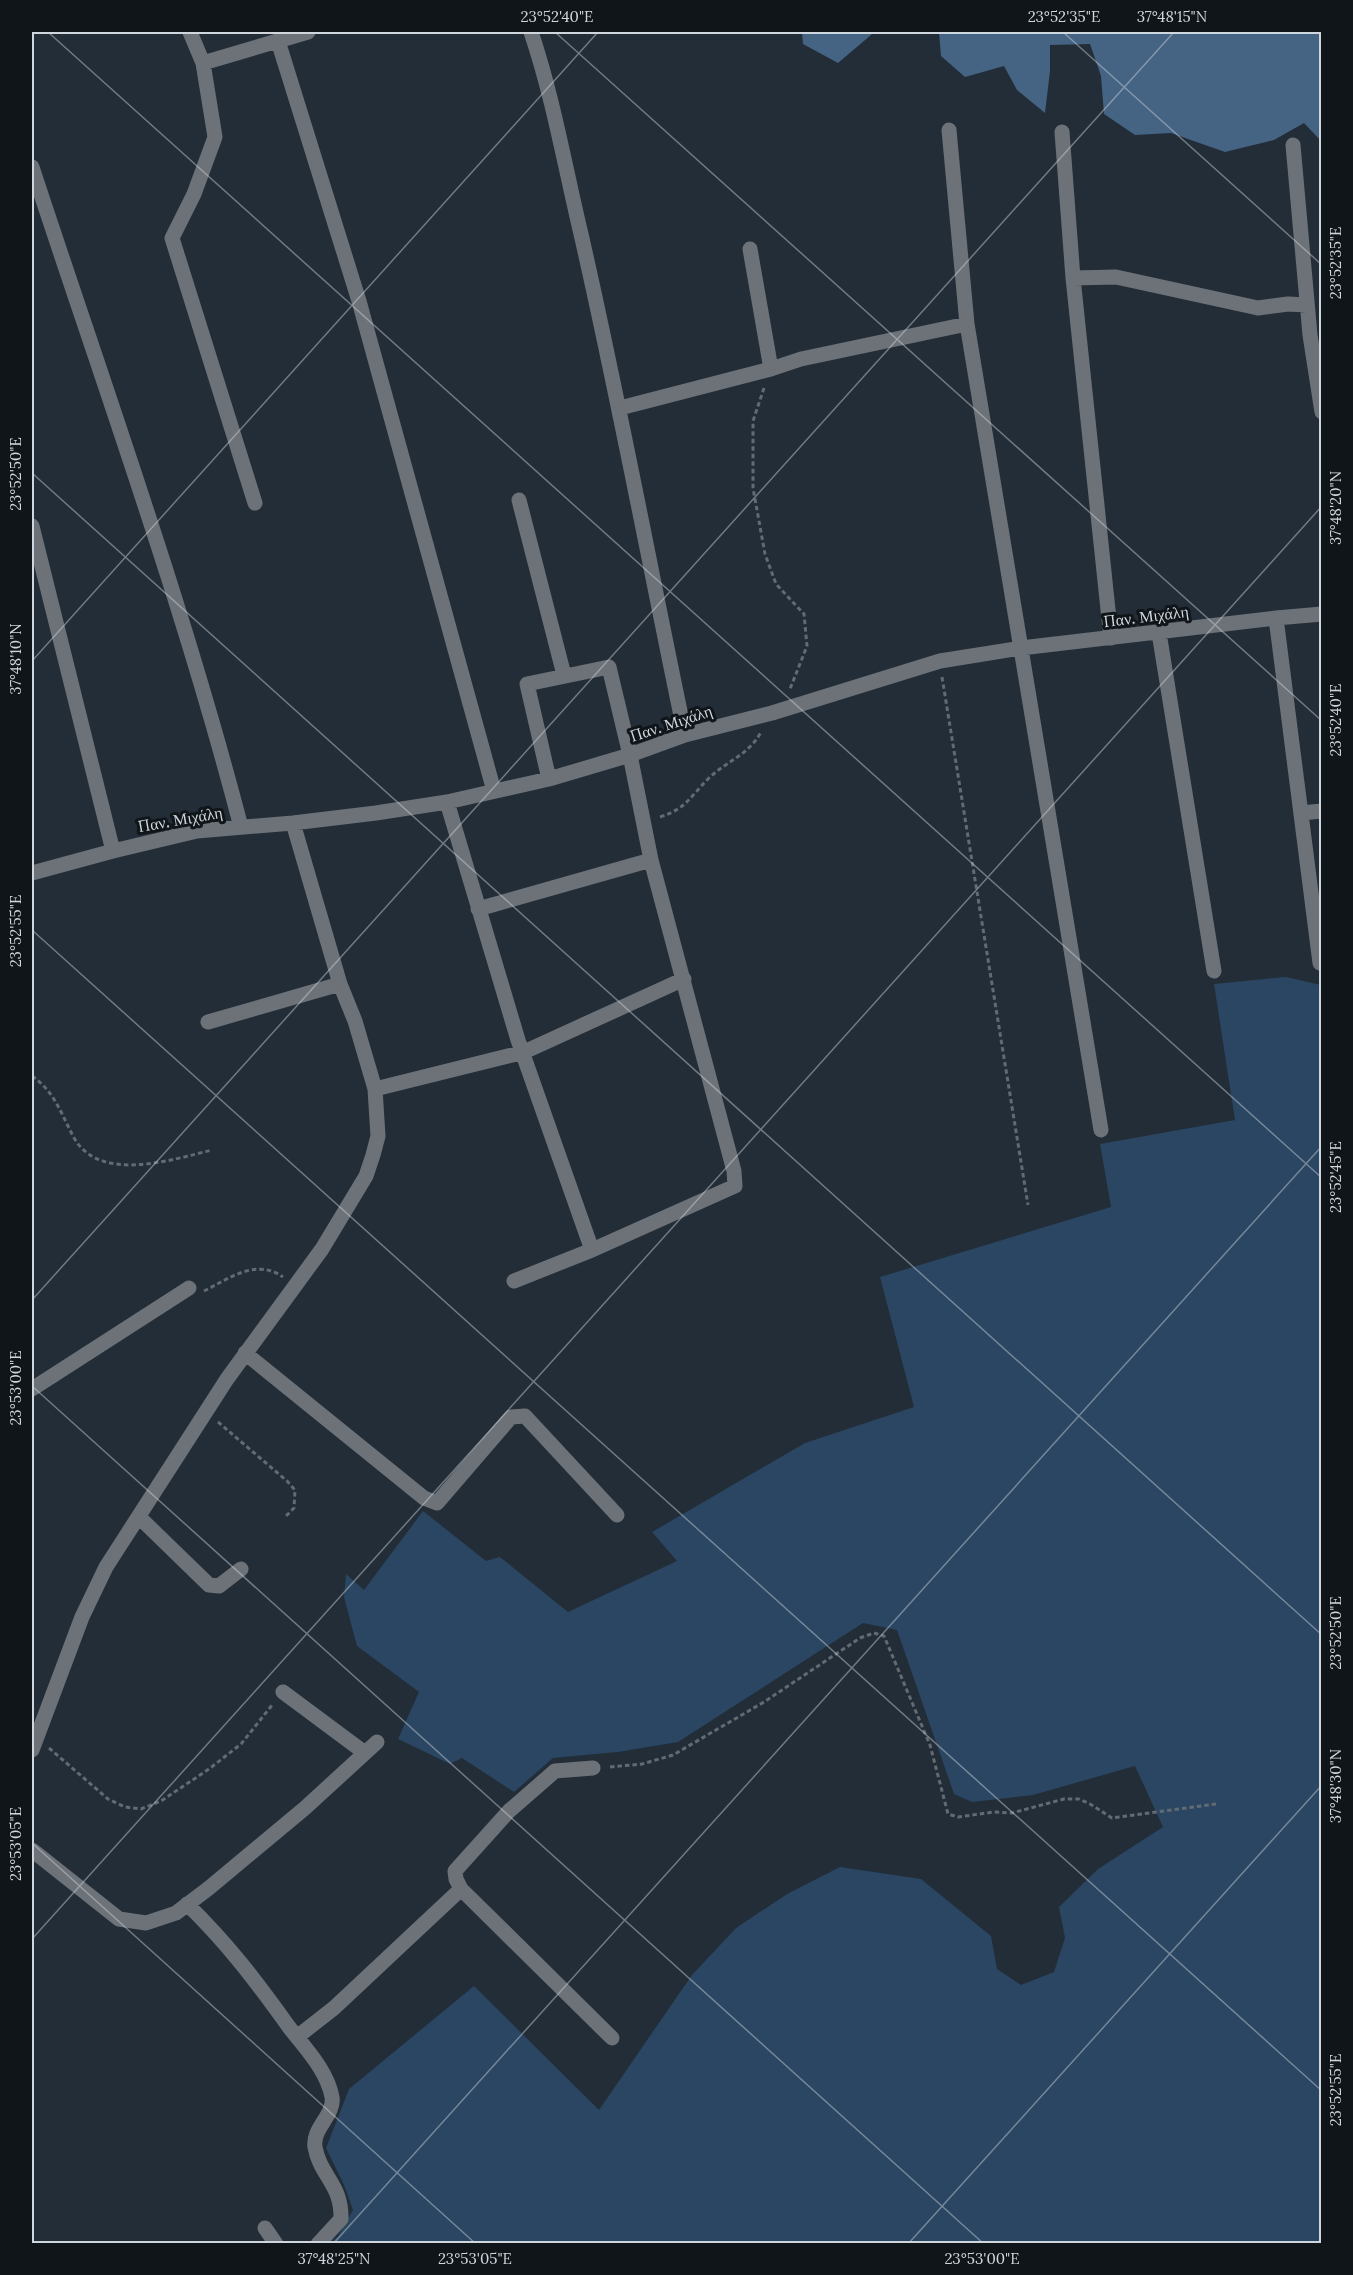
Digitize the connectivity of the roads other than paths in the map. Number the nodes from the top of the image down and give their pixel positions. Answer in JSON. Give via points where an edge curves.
{"nodes":[{"id":1,"x":190,"y":32,"type":"edge"},
{"id":2,"x":308,"y":32,"type":"edge"},
{"id":3,"x":531,"y":32,"type":"edge"},
{"id":4,"x":278,"y":41,"type":"junction"},
{"id":5,"x":203,"y":63,"type":"junction"},
{"id":6,"x":949,"y":130,"type":"dead end"},
{"id":7,"x":1062,"y":132,"type":"dead end"},
{"id":8,"x":1293,"y":145,"type":"dead end"},
{"id":9,"x":32,"y":167,"type":"edge"},
{"id":10,"x":750,"y":249,"type":"dead end"},
{"id":11,"x":1073,"y":278,"type":"junction"},
{"id":12,"x":1307,"y":305,"type":"junction"},
{"id":13,"x":967,"y":324,"type":"junction"},
{"id":14,"x":771,"y":369,"type":"junction"},
{"id":15,"x":620,"y":408,"type":"junction"},
{"id":16,"x":1322,"y":412,"type":"edge"},
{"id":17,"x":519,"y":500,"type":"dead end"},
{"id":18,"x":255,"y":503,"type":"dead end"},
{"id":19,"x":32,"y":526,"type":"edge"},
{"id":20,"x":1322,"y":614,"type":"edge"},
{"id":21,"x":1276,"y":618,"type":"junction"},
{"id":22,"x":1159,"y":633,"type":"junction"},
{"id":23,"x":1111,"y":638,"type":"junction"},
{"id":24,"x":1021,"y":648,"type":"junction"},
{"id":25,"x":564,"y":675,"type":"junction"},
{"id":26,"x":685,"y":735,"type":"junction"},
{"id":27,"x":630,"y":755,"type":"junction"},
{"id":28,"x":549,"y":778,"type":"junction"},
{"id":29,"x":494,"y":791,"type":"junction"},
{"id":30,"x":447,"y":802,"type":"junction"},
{"id":31,"x":1322,"y":811,"type":"edge"},
{"id":32,"x":1301,"y":813,"type":"junction"},
{"id":33,"x":293,"y":823,"type":"junction"},
{"id":34,"x":241,"y":827,"type":"junction"},
{"id":35,"x":113,"y":851,"type":"junction"},
{"id":36,"x":651,"y":860,"type":"junction"},
{"id":37,"x":32,"y":873,"type":"edge"},
{"id":38,"x":478,"y":909,"type":"junction"},
{"id":39,"x":1320,"y":963,"type":"dead end"},
{"id":40,"x":1214,"y":971,"type":"dead end"},
{"id":41,"x":684,"y":980,"type":"junction"},
{"id":42,"x":340,"y":984,"type":"junction"},
{"id":43,"x":208,"y":1022,"type":"dead end"},
{"id":44,"x":524,"y":1052,"type":"junction"},
{"id":45,"x":375,"y":1089,"type":"junction"},
{"id":46,"x":1101,"y":1130,"type":"dead end"},
{"id":47,"x":592,"y":1250,"type":"junction"},
{"id":48,"x":514,"y":1281,"type":"dead end"},
{"id":49,"x":189,"y":1288,"type":"road end"},
{"id":50,"x":245,"y":1353,"type":"junction"},
{"id":51,"x":32,"y":1389,"type":"edge"},
{"id":52,"x":617,"y":1515,"type":"dead end"},
{"id":53,"x":139,"y":1517,"type":"junction"},
{"id":54,"x":241,"y":1569,"type":"dead end"},
{"id":55,"x":283,"y":1692,"type":"road end"},
{"id":56,"x":33,"y":1742,"type":"edge"},
{"id":57,"x":377,"y":1742,"type":"dead end"},
{"id":58,"x":365,"y":1753,"type":"junction"},
{"id":59,"x":593,"y":1768,"type":"road end"},
{"id":60,"x":32,"y":1850,"type":"edge"},
{"id":61,"x":461,"y":1890,"type":"junction"},
{"id":62,"x":187,"y":1904,"type":"junction"},
{"id":63,"x":297,"y":2037,"type":"junction"},
{"id":64,"x":612,"y":2038,"type":"dead end"},
{"id":65,"x":265,"y":2228,"type":"dead end"},
{"id":66,"x":276,"y":2244,"type":"edge"},
{"id":67,"x":318,"y":2244,"type":"edge"}],
"edges":[{"from":1,"to":5,"type":"street"},
{"from":2,"to":4,"type":"street"},
{"from":3,"to":15,"type":"street"},
{"from":4,"to":5,"type":"street"},
{"from":4,"to":29,"type":"street","via":[[359,301]]},
{"from":5,"to":18,"type":"street","via":[[215,137],[194,194],[172,238]]},
{"from":6,"to":13,"type":"street"},
{"from":7,"to":11,"type":"street"},
{"from":8,"to":12,"type":"street"},
{"from":9,"to":34,"type":"street","via":[[177,602]]},
{"from":10,"to":14,"type":"street"},
{"from":11,"to":12,"type":"street","via":[[1116,277],[1258,308]]},
{"from":11,"to":23,"type":"street"},
{"from":12,"to":16,"type":"street"},
{"from":13,"to":14,"type":"street","via":[[801,359]]},
{"from":13,"to":24,"type":"street"},
{"from":14,"to":15,"type":"street"},
{"from":15,"to":26,"type":"street"},
{"from":17,"to":25,"type":"street"},
{"from":19,"to":35,"type":"street"},
{"from":20,"to":21,"type":"street","name":"Παν. Μιχάλη"},
{"from":21,"to":22,"type":"street","name":"Παν. Μιχάλη"},
{"from":21,"to":32,"type":"street"},
{"from":22,"to":23,"type":"street","name":"Παν. Μιχάλη"},
{"from":22,"to":40,"type":"street"},
{"from":23,"to":24,"type":"street","name":"Παν. Μιχάλη"},
{"from":24,"to":26,"type":"street","name":"Παν. Μιχάλη","via":[[940,661],[772,713]]},
{"from":24,"to":46,"type":"street"},
{"from":25,"to":27,"type":"street","via":[[609,667]]},
{"from":25,"to":28,"type":"street","via":[[526,684]]},
{"from":26,"to":27,"type":"street","name":"Παν. Μιχάλη"},
{"from":27,"to":28,"type":"street","name":"Παν. Μιχάλη"},
{"from":27,"to":36,"type":"street"},
{"from":28,"to":29,"type":"street","name":"Παν. Μιχάλη"},
{"from":29,"to":30,"type":"street","name":"Παν. Μιχάλη"},
{"from":30,"to":33,"type":"street","name":"Παν. Μιχάλη"},
{"from":30,"to":38,"type":"street"},
{"from":31,"to":32,"type":"street"},
{"from":32,"to":39,"type":"street"},
{"from":33,"to":34,"type":"street","name":"Παν. Μιχάλη"},
{"from":33,"to":42,"type":"street"},
{"from":34,"to":35,"type":"street","name":"Παν. Μιχάλη","via":[[197,831]]},
{"from":35,"to":37,"type":"street","name":"Παν. Μιχάλη"},
{"from":36,"to":38,"type":"street"},
{"from":36,"to":41,"type":"street"},
{"from":38,"to":44,"type":"street"},
{"from":41,"to":44,"type":"street"},
{"from":41,"to":47,"type":"street","via":[[735,1186]]},
{"from":42,"to":43,"type":"street"},
{"from":42,"to":45,"type":"street"},
{"from":44,"to":45,"type":"street"},
{"from":44,"to":47,"type":"street"},
{"from":45,"to":50,"type":"street","via":[[378,1136],[366,1176],[293,1290]]},
{"from":47,"to":48,"type":"street"},
{"from":49,"to":51,"type":"street"},
{"from":50,"to":52,"type":"street","via":[[424,1498],[437,1503],[511,1418],[525,1416]]},
{"from":50,"to":53,"type":"street"},
{"from":53,"to":54,"type":"street","via":[[208,1585],[219,1586]]},
{"from":53,"to":56,"type":"street","via":[[106,1567],[82,1617]]},
{"from":55,"to":58,"type":"street"},
{"from":57,"to":58,"type":"street"},
{"from":58,"to":62,"type":"street","via":[[305,1808]]},
{"from":59,"to":61,"type":"street","via":[[555,1771],[509,1811],[455,1870]]},
{"from":60,"to":62,"type":"street","via":[[119,1918],[146,1923]]},
{"from":61,"to":63,"type":"street","via":[[334,2008]]},
{"from":61,"to":64,"type":"street"},
{"from":62,"to":63,"type":"street","via":[[246,1966]]},
{"from":63,"to":67,"type":"street","via":[[318,2066],[332,2097],[332,2109],[318,2132],[315,2146],[341,2203],[341,2219]]},
{"from":65,"to":66,"type":"street"}]}
